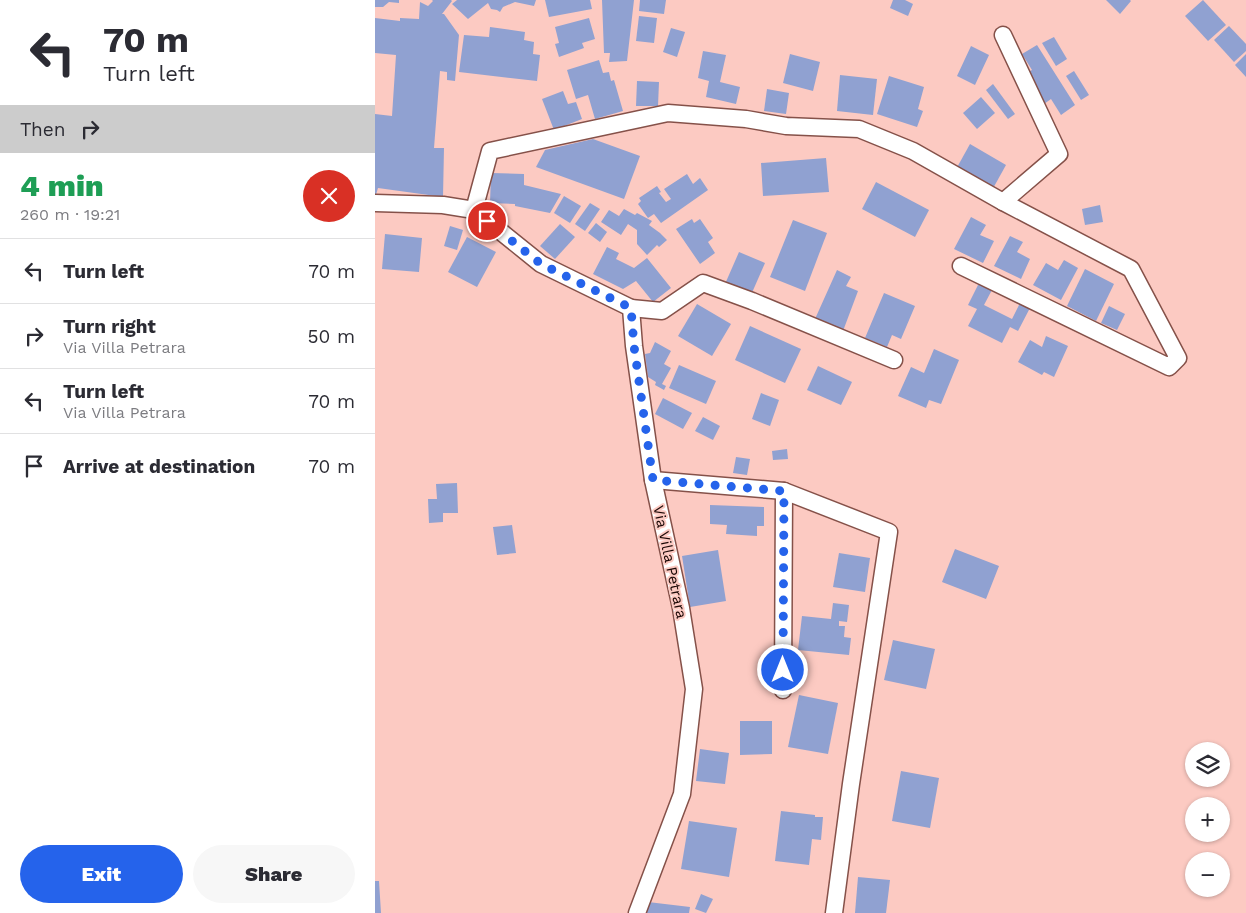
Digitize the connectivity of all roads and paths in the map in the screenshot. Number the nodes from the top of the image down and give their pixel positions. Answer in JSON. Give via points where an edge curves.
{"nodes":[{"id":1,"x":1003,"y":35,"type":"dead end"},
{"id":2,"x":1003,"y":202,"type":"junction"},
{"id":3,"x":375,"y":203,"type":"edge"},
{"id":4,"x":474,"y":210,"type":"junction"},
{"id":5,"x":961,"y":266,"type":"dead end"},
{"id":6,"x":631,"y":308,"type":"junction"},
{"id":7,"x":894,"y":360,"type":"dead end"},
{"id":8,"x":653,"y":480,"type":"junction"},
{"id":9,"x":784,"y":491,"type":"junction"},
{"id":10,"x":783,"y":690,"type":"dead end"},
{"id":11,"x":637,"y":913,"type":"edge"},
{"id":12,"x":834,"y":913,"type":"edge"}],
"edges":[{"from":1,"to":2,"type":"street","via":[[1059,154]]},
{"from":2,"to":4,"type":"street","via":[[913,151],[859,129],[786,126],[668,113],[490,151]]},
{"from":2,"to":5,"type":"street","via":[[1131,269],[1178,358],[1169,367]]},
{"from":3,"to":4,"type":"street","via":[[443,205]]},
{"from":4,"to":6,"type":"street","via":[[541,264]]},
{"from":6,"to":7,"type":"street","via":[[662,311],[703,283]]},
{"from":6,"to":8,"type":"street","name":"Via Villa Petrara"},
{"from":8,"to":9,"type":"street"},
{"from":8,"to":11,"type":"street","name":"Via Villa Petrara","via":[[681,608],[694,689],[682,794]]},
{"from":9,"to":10,"type":"street"},
{"from":9,"to":12,"type":"street","via":[[889,532]]}]}
